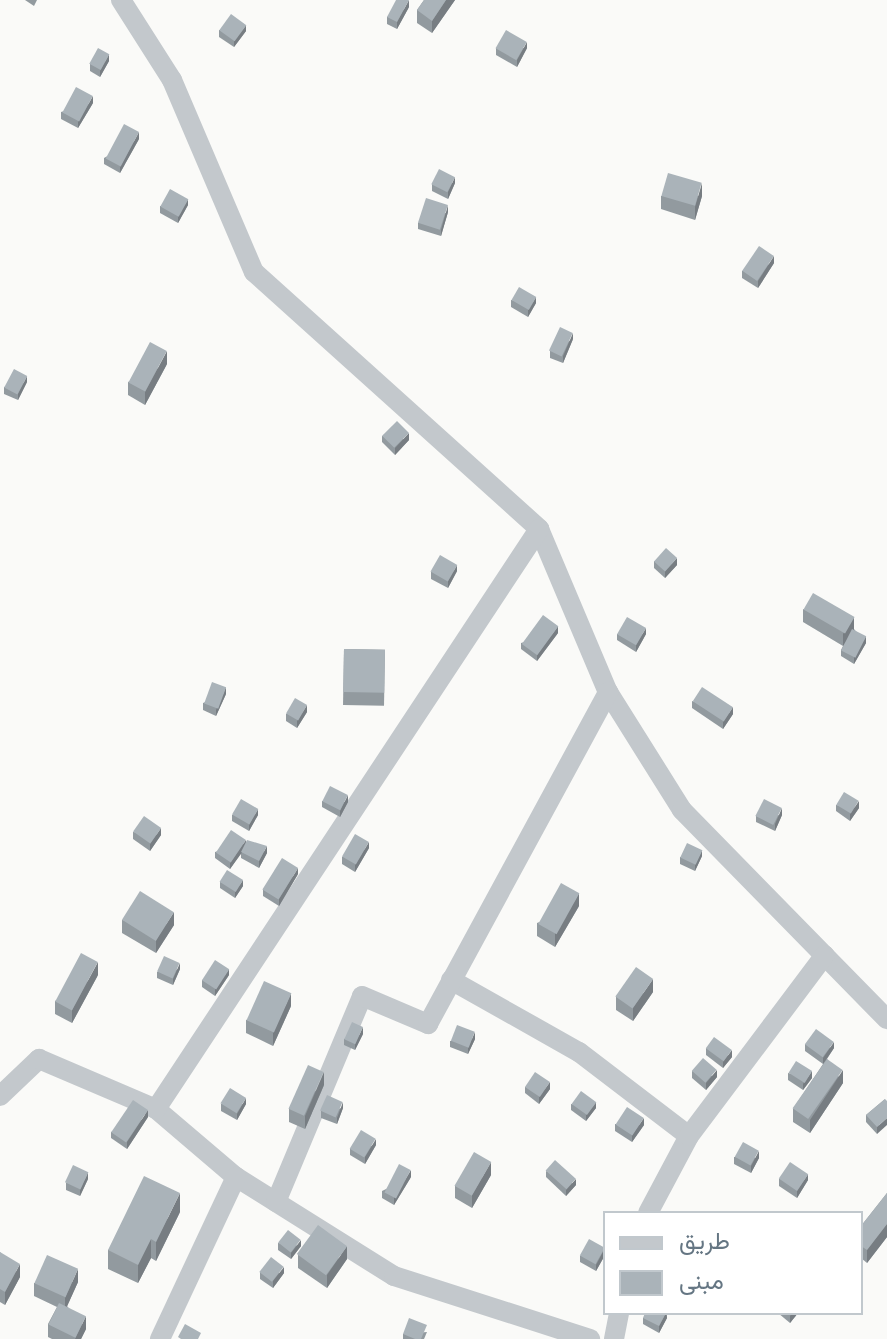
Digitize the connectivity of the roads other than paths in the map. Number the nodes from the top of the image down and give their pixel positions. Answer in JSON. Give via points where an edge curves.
{"nodes":[{"id":1,"x":121,"y":0,"type":"edge"},
{"id":2,"x":539,"y":529,"type":"junction"},
{"id":3,"x":608,"y":692,"type":"junction"},
{"id":4,"x":825,"y":955,"type":"junction"},
{"id":5,"x":451,"y":980,"type":"junction"},
{"id":6,"x":887,"y":1019,"type":"edge"},
{"id":7,"x":0,"y":1096,"type":"edge"},
{"id":8,"x":156,"y":1109,"type":"junction"},
{"id":9,"x":689,"y":1136,"type":"junction"},
{"id":10,"x":236,"y":1177,"type":"junction"},
{"id":11,"x":276,"y":1202,"type":"junction"},
{"id":12,"x":649,"y":1211,"type":"edge"},
{"id":13,"x":619,"y":1315,"type":"edge"},
{"id":14,"x":160,"y":1339,"type":"edge"},
{"id":15,"x":590,"y":1339,"type":"edge"},
{"id":16,"x":614,"y":1339,"type":"edge"}],
"edges":[{"from":1,"to":2,"type":"street","via":[[172,80],[254,272]]},
{"from":2,"to":3,"type":"street"},
{"from":2,"to":8,"type":"street"},
{"from":3,"to":4,"type":"street","via":[[682,810]]},
{"from":3,"to":5,"type":"street"},
{"from":4,"to":6,"type":"street"},
{"from":4,"to":9,"type":"street"},
{"from":5,"to":9,"type":"street","via":[[579,1052]]},
{"from":5,"to":11,"type":"street","via":[[428,1024],[362,996]]},
{"from":7,"to":8,"type":"street","via":[[39,1059]]},
{"from":8,"to":10,"type":"street"},
{"from":9,"to":12,"type":"street"},
{"from":10,"to":11,"type":"street"},
{"from":10,"to":14,"type":"street"},
{"from":11,"to":15,"type":"street","via":[[394,1276]]},
{"from":13,"to":16,"type":"street"}]}
